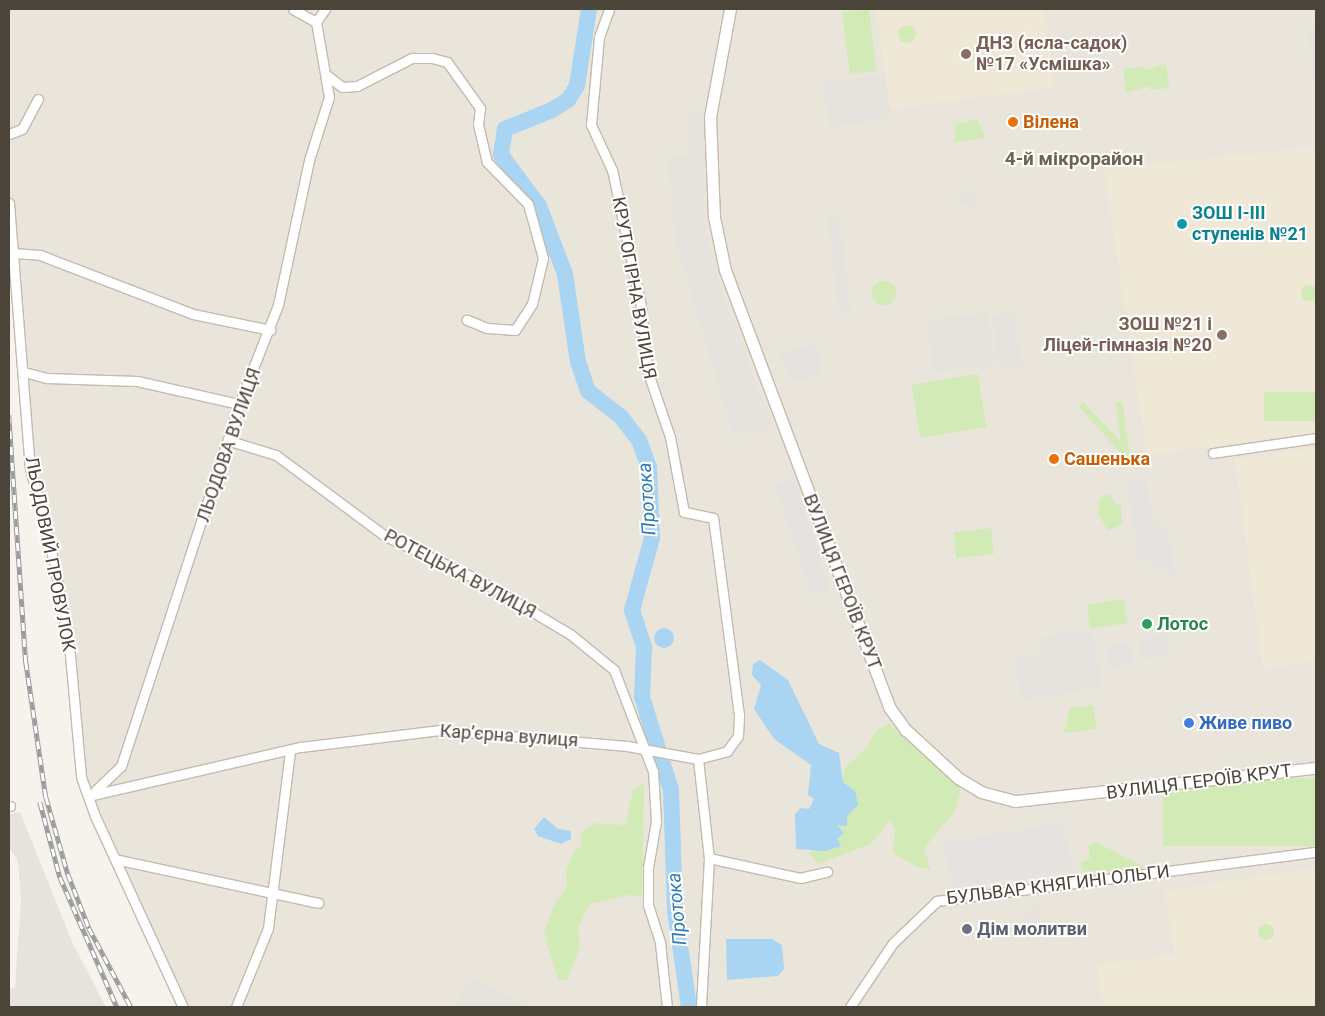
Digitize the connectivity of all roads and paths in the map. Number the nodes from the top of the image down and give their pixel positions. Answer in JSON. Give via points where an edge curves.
{"nodes":[{"id":1,"x":293,"y":9,"type":"edge"},
{"id":2,"x":325,"y":9,"type":"edge"},
{"id":3,"x":610,"y":9,"type":"edge"},
{"id":4,"x":730,"y":9,"type":"edge"},
{"id":5,"x":316,"y":22,"type":"junction"},
{"id":6,"x":328,"y":76,"type":"junction"},
{"id":7,"x":38,"y":99,"type":"dead end"},
{"id":8,"x":9,"y":134,"type":"edge"},
{"id":9,"x":9,"y":203,"type":"edge"},
{"id":10,"x":13,"y":252,"type":"junction"},
{"id":11,"x":468,"y":320,"type":"dead end"},
{"id":12,"x":270,"y":330,"type":"junction"},
{"id":13,"x":24,"y":372,"type":"junction"},
{"id":14,"x":240,"y":404,"type":"junction"},
{"id":15,"x":1316,"y":438,"type":"edge"},
{"id":16,"x":230,"y":441,"type":"junction"},
{"id":17,"x":1213,"y":453,"type":"dead end"},
{"id":18,"x":290,"y":750,"type":"junction"},
{"id":19,"x":644,"y":750,"type":"junction"},
{"id":20,"x":698,"y":760,"type":"junction"},
{"id":21,"x":1316,"y":768,"type":"edge"},
{"id":22,"x":88,"y":796,"type":"junction"},
{"id":23,"x":1316,"y":852,"type":"edge"},
{"id":24,"x":115,"y":858,"type":"junction"},
{"id":25,"x":709,"y":858,"type":"junction"},
{"id":26,"x":827,"y":872,"type":"dead end"},
{"id":27,"x":274,"y":895,"type":"junction"},
{"id":28,"x":318,"y":903,"type":"dead end"},
{"id":29,"x":184,"y":1007,"type":"edge"},
{"id":30,"x":236,"y":1007,"type":"edge"},
{"id":31,"x":667,"y":1007,"type":"edge"},
{"id":32,"x":701,"y":1007,"type":"edge"},
{"id":33,"x":850,"y":1007,"type":"edge"}],
"edges":[{"from":1,"to":5,"type":"street"},
{"from":2,"to":5,"type":"street"},
{"from":3,"to":20,"type":"street","name":"КРУТОГІРНА ВУЛИЦЯ","via":[[599,37],[591,125],[612,170],[641,306],[647,370],[670,438],[684,512],[713,518],[740,715],[738,736],[727,750]]},
{"from":4,"to":21,"type":"street","name":"ВУЛИЦЯ ГЕРОЇВ КРУТ","via":[[710,117],[714,217],[725,270],[889,707],[906,730],[958,778],[981,792],[1015,802]]},
{"from":5,"to":6,"type":"street","name":"ЛЬОДОВА ВУЛИЦЯ","via":[[318,50]]},
{"from":6,"to":11,"type":"street","via":[[342,87],[357,86],[412,58],[432,58],[447,62],[480,108],[478,124],[487,162],[528,204],[543,258],[532,304],[515,330],[486,328]]},
{"from":6,"to":12,"type":"street","name":"ЛЬОДОВА ВУЛИЦЯ","via":[[329,97],[309,160],[298,223]]},
{"from":7,"to":8,"type":"street","via":[[22,129]]},
{"from":9,"to":10,"type":"street","name":"ЛЬОДОВИЙ ПРОВУЛОК"},
{"from":10,"to":12,"type":"street","via":[[40,255],[193,314]]},
{"from":10,"to":13,"type":"street","name":"ЛЬОДОВИЙ ПРОВУЛОК"},
{"from":12,"to":14,"type":"street","name":"ЛЬОДОВА ВУЛИЦЯ"},
{"from":13,"to":14,"type":"street","via":[[47,378],[137,381]]},
{"from":13,"to":22,"type":"street","name":"ЛЬОДОВИЙ ПРОВУЛОК","via":[[30,468],[54,562],[70,655],[81,777]]},
{"from":14,"to":16,"type":"street","name":"ЛЬОДОВА ВУЛИЦЯ"},
{"from":15,"to":17,"type":"street"},
{"from":16,"to":19,"type":"street","name":"РОТЕЦЬКА ВУЛИЦЯ","via":[[276,455],[385,536],[479,580],[570,634],[614,670]]},
{"from":16,"to":22,"type":"street","name":"ЛЬОДОВА ВУЛИЦЯ","via":[[121,766],[108,783]]},
{"from":18,"to":19,"type":"street","name":"Карʼєрна вулиця","via":[[440,730]]},
{"from":18,"to":22,"type":"street","name":"Карʼєрна вулиця"},
{"from":18,"to":27,"type":"street"},
{"from":19,"to":20,"type":"street","name":"Карʼєрна вулиця"},
{"from":19,"to":31,"type":"street","via":[[653,771],[656,820],[648,868],[648,905],[660,943]]},
{"from":20,"to":25,"type":"street"},
{"from":22,"to":24,"type":"street","name":"ЛЬОДОВИЙ ПРОВУЛОК"},
{"from":23,"to":33,"type":"street","name":"БУЛЬВАР КНЯГИНІ ОЛЬГИ","via":[[936,901],[893,942]]},
{"from":24,"to":27,"type":"street"},
{"from":24,"to":29,"type":"street","name":"ЛЬОДОВИЙ ПРОВУЛОК"},
{"from":25,"to":26,"type":"street","via":[[800,878]]},
{"from":25,"to":32,"type":"street"},
{"from":27,"to":28,"type":"street"},
{"from":27,"to":30,"type":"street","via":[[268,928]]}]}
